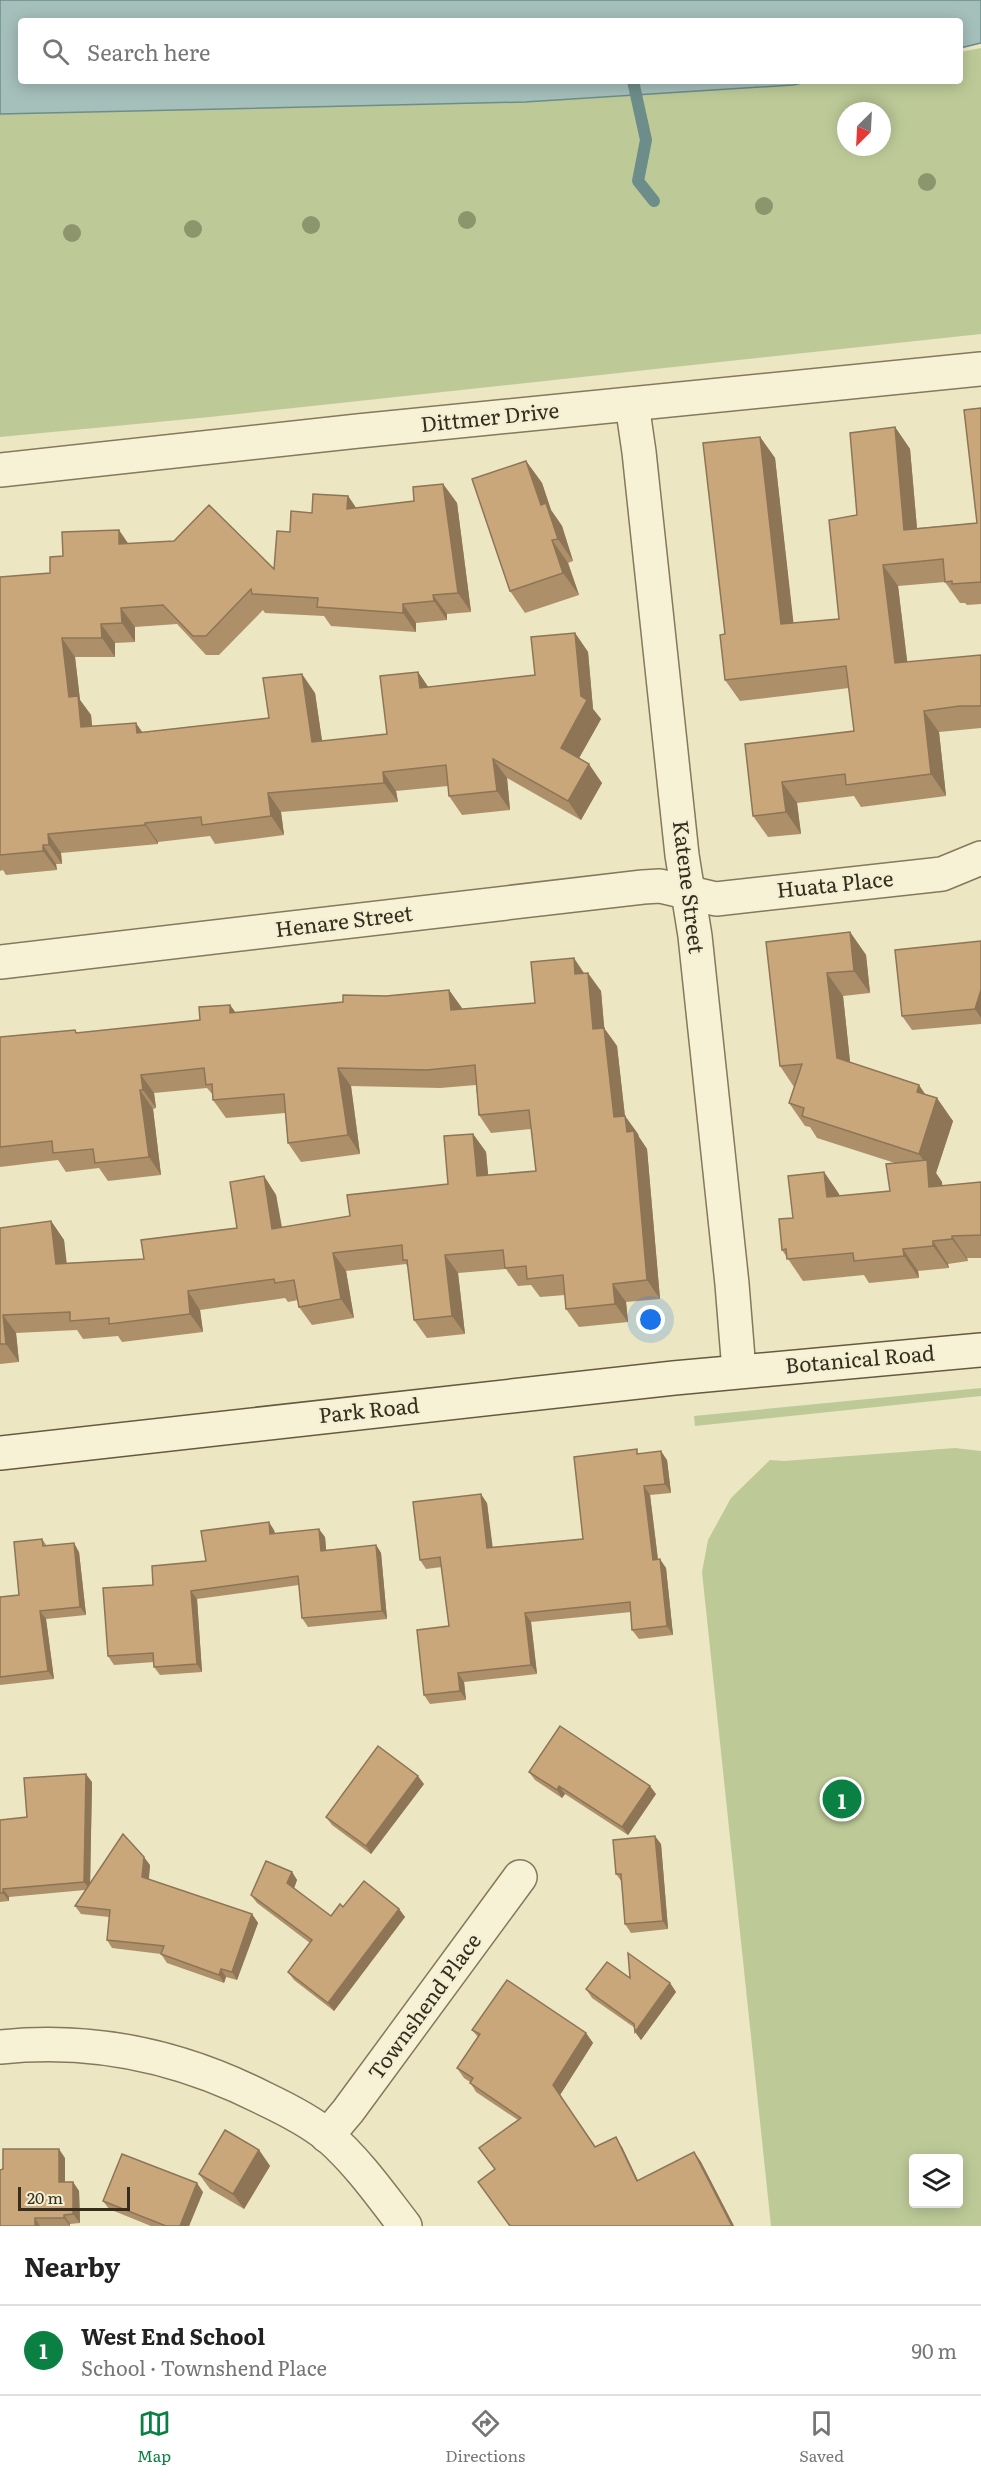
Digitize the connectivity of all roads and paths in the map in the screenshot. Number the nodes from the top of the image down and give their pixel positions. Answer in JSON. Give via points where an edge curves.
{"nodes":[{"id":1,"x":981,"y":369,"type":"edge"},
{"id":2,"x":632,"y":404,"type":"junction"},
{"id":3,"x":0,"y":470,"type":"edge"},
{"id":4,"x":981,"y":858,"type":"edge"},
{"id":5,"x":688,"y":893,"type":"junction"},
{"id":6,"x":0,"y":962,"type":"edge"},
{"id":7,"x":981,"y":1350,"type":"edge"},
{"id":8,"x":739,"y":1371,"type":"junction"},
{"id":9,"x":0,"y":1453,"type":"edge"},
{"id":10,"x":520,"y":1877,"type":"dead end"},
{"id":11,"x":0,"y":2047,"type":"edge"},
{"id":12,"x":327,"y":2136,"type":"junction"},
{"id":13,"x":405,"y":2226,"type":"edge"}],
"edges":[{"from":1,"to":2,"type":"street","name":"Dittmer Drive"},
{"from":2,"to":3,"type":"street","name":"Dittmer Drive"},
{"from":2,"to":5,"type":"street","name":"Katene Street"},
{"from":4,"to":5,"type":"street","name":"Huata Place","via":[[942,874],[716,899]]},
{"from":5,"to":6,"type":"street","name":"Henare Street","via":[[660,886],[643,887]]},
{"from":5,"to":8,"type":"street","name":"Katene Street"},
{"from":7,"to":8,"type":"street","name":"Botanical Road"},
{"from":8,"to":9,"type":"street","name":"Park Road"},
{"from":10,"to":12,"type":"street","name":"Townshend Place"},
{"from":11,"to":12,"type":"street","via":[[80,2044],[189,2066],[236,2084]]},
{"from":12,"to":13,"type":"street","via":[[370,2180]]}]}
